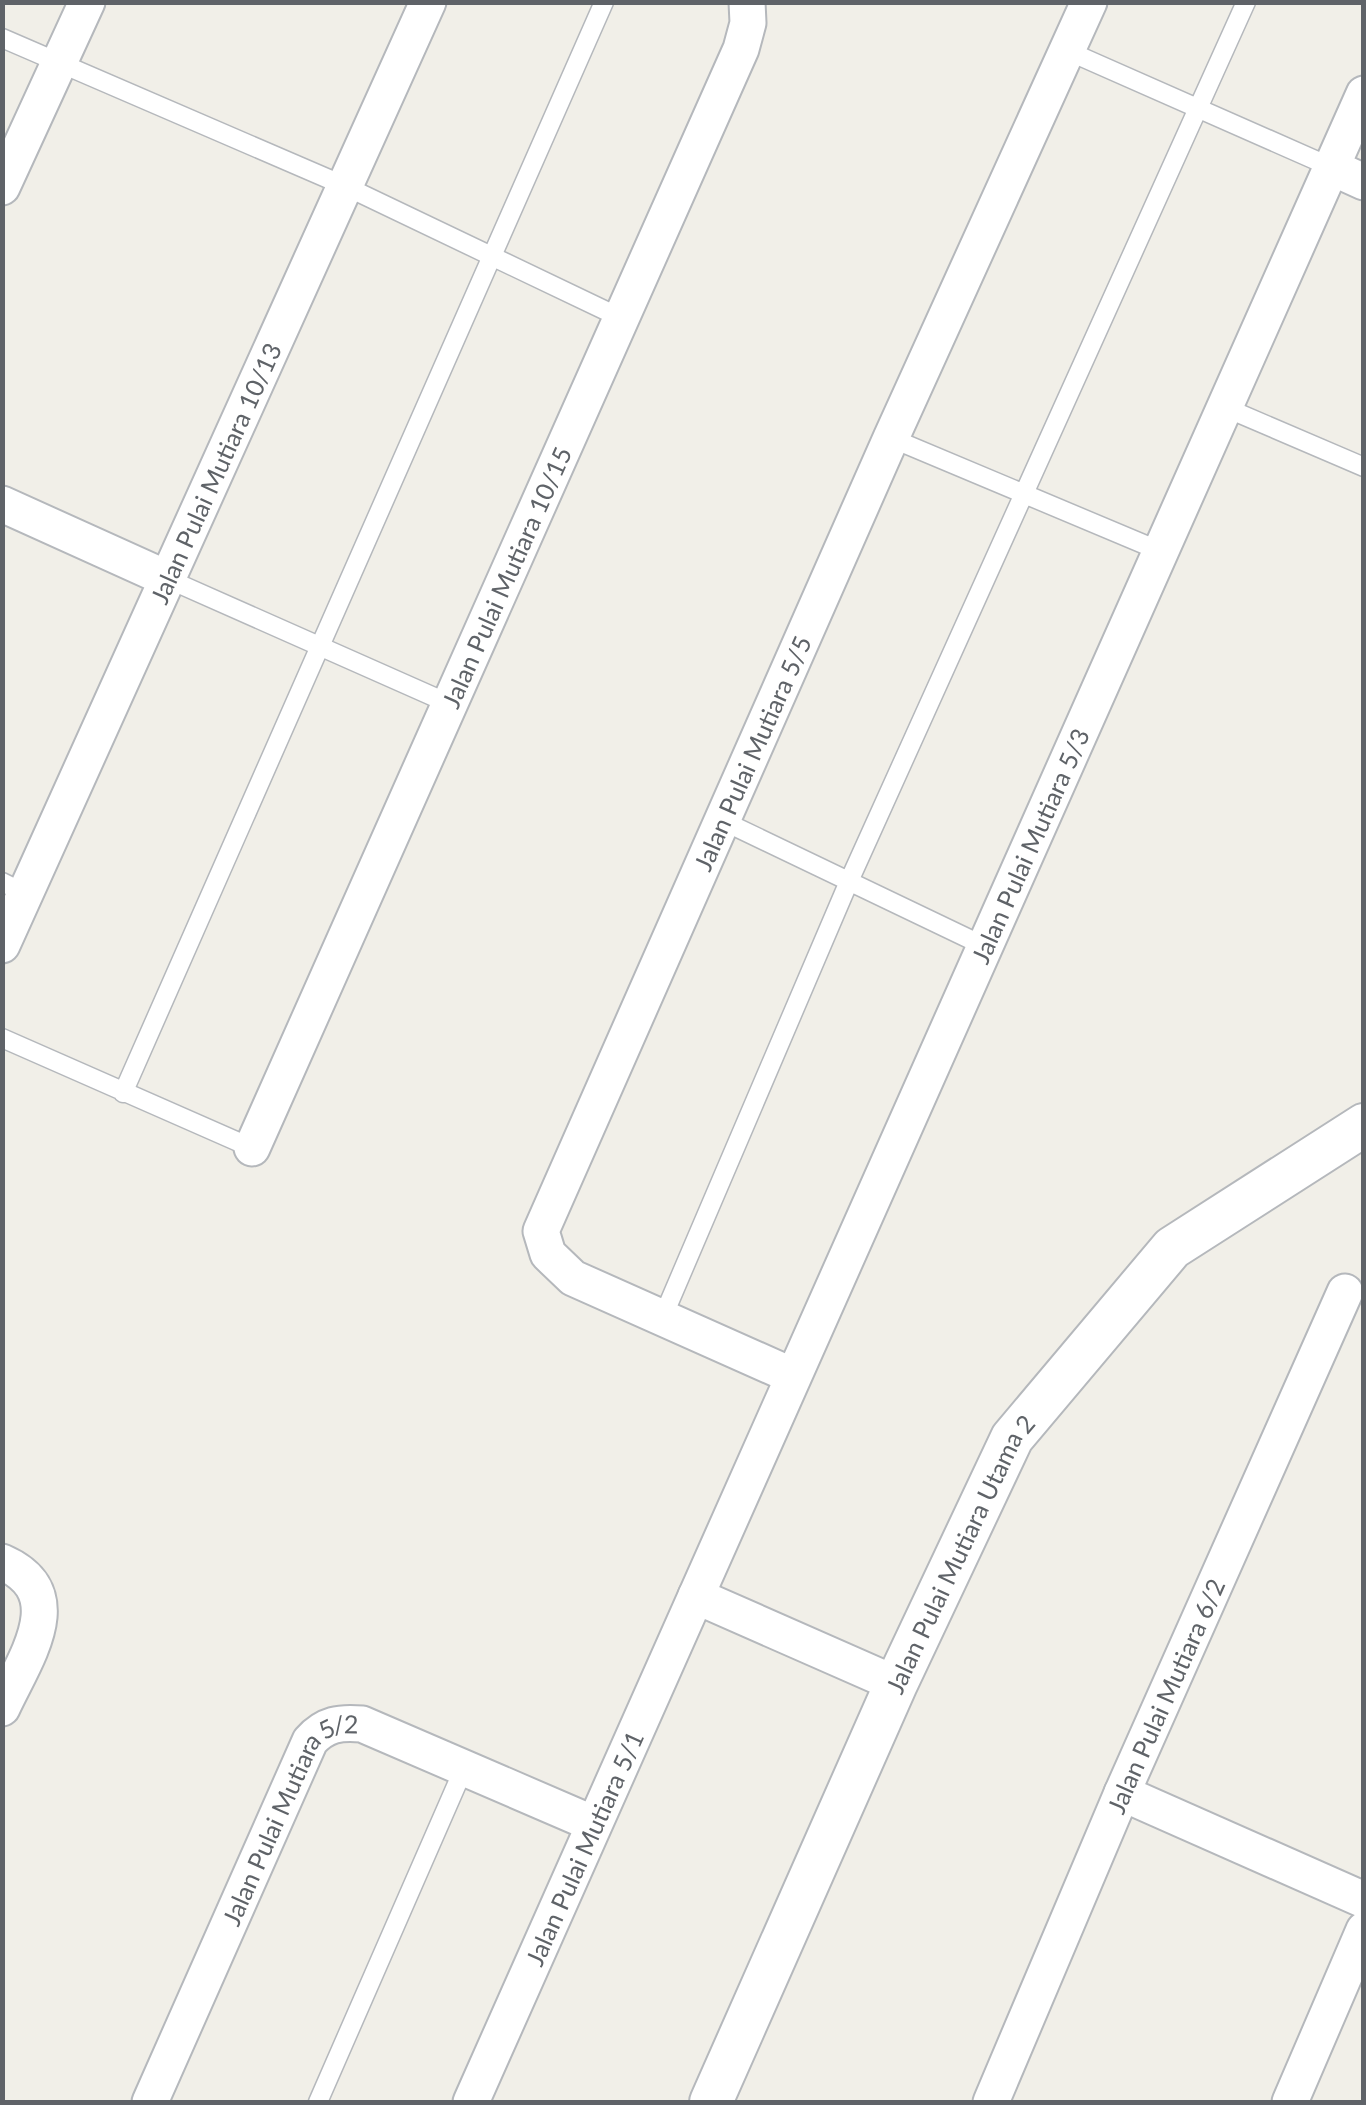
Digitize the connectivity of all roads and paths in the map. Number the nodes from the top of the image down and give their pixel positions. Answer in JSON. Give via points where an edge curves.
{"nodes":[{"id":1,"x":87,"y":2,"type":"edge"},
{"id":2,"x":428,"y":2,"type":"edge"},
{"id":3,"x":604,"y":2,"type":"edge"},
{"id":4,"x":747,"y":2,"type":"edge"},
{"id":5,"x":1089,"y":2,"type":"edge"},
{"id":6,"x":1246,"y":2,"type":"edge"},
{"id":7,"x":2,"y":38,"type":"edge"},
{"id":8,"x":1068,"y":50,"type":"junction"},
{"id":9,"x":59,"y":64,"type":"junction"},
{"id":10,"x":1364,"y":94,"type":"edge"},
{"id":11,"x":1198,"y":109,"type":"junction"},
{"id":12,"x":1331,"y":167,"type":"junction"},
{"id":13,"x":1364,"y":182,"type":"edge"},
{"id":14,"x":346,"y":186,"type":"junction"},
{"id":15,"x":2,"y":187,"type":"edge"},
{"id":16,"x":493,"y":256,"type":"junction"},
{"id":17,"x":621,"y":318,"type":"junction"},
{"id":18,"x":1224,"y":407,"type":"junction"},
{"id":19,"x":891,"y":438,"type":"junction"},
{"id":20,"x":1361,"y":460,"type":"edge"},
{"id":21,"x":1022,"y":492,"type":"junction"},
{"id":22,"x":2,"y":504,"type":"edge"},
{"id":23,"x":1160,"y":551,"type":"junction"},
{"id":24,"x":168,"y":579,"type":"junction"},
{"id":25,"x":320,"y":646,"type":"junction"},
{"id":26,"x":450,"y":704,"type":"junction"},
{"id":27,"x":721,"y":820,"type":"junction"},
{"id":28,"x":850,"y":879,"type":"junction"},
{"id":29,"x":14,"y":888,"type":"edge"},
{"id":30,"x":2,"y":945,"type":"edge"},
{"id":31,"x":984,"y":946,"type":"junction"},
{"id":32,"x":2,"y":1038,"type":"edge"},
{"id":33,"x":123,"y":1094,"type":"junction"},
{"id":34,"x":1364,"y":1125,"type":"edge"},
{"id":35,"x":252,"y":1148,"type":"joint"},
{"id":36,"x":1345,"y":1292,"type":"dead end"},
{"id":37,"x":662,"y":1318,"type":"junction"},
{"id":38,"x":794,"y":1376,"type":"junction"},
{"id":39,"x":2,"y":1562,"type":"edge"},
{"id":40,"x":696,"y":1596,"type":"junction"},
{"id":41,"x":896,"y":1684,"type":"junction"},
{"id":42,"x":2,"y":1708,"type":"edge"},
{"id":43,"x":464,"y":1768,"type":"junction"},
{"id":44,"x":1122,"y":1793,"type":"junction"},
{"id":45,"x":594,"y":1824,"type":"junction"},
{"id":46,"x":1364,"y":1900,"type":"edge"},
{"id":47,"x":1364,"y":1930,"type":"edge"},
{"id":48,"x":150,"y":2102,"type":"edge"},
{"id":49,"x":318,"y":2102,"type":"edge"},
{"id":50,"x":470,"y":2102,"type":"edge"},
{"id":51,"x":711,"y":2102,"type":"edge"},
{"id":52,"x":991,"y":2102,"type":"edge"},
{"id":53,"x":1290,"y":2102,"type":"edge"}],
"edges":[{"from":1,"to":9,"type":"street"},
{"from":2,"to":14,"type":"street","name":"Jalan Pulai Mutiara 10/13"},
{"from":3,"to":16,"type":"lane"},
{"from":4,"to":17,"type":"street","name":"Jalan Pulai Mutiara 10/15","via":[[742,50]]},
{"from":5,"to":8,"type":"street","name":"Jalan Pulai Mutiara 5/5"},
{"from":6,"to":11,"type":"lane"},
{"from":7,"to":9,"type":"lane"},
{"from":8,"to":11,"type":"lane"},
{"from":8,"to":19,"type":"street","name":"Jalan Pulai Mutiara 5/5"},
{"from":9,"to":14,"type":"lane"},
{"from":9,"to":15,"type":"street"},
{"from":10,"to":12,"type":"street","name":"Jalan Pulai Mutiara 5/3"},
{"from":11,"to":12,"type":"lane"},
{"from":11,"to":21,"type":"lane"},
{"from":12,"to":13,"type":"street"},
{"from":12,"to":18,"type":"street","name":"Jalan Pulai Mutiara 5/3"},
{"from":14,"to":16,"type":"lane"},
{"from":14,"to":24,"type":"street","name":"Jalan Pulai Mutiara 10/13"},
{"from":16,"to":17,"type":"lane"},
{"from":16,"to":25,"type":"lane"},
{"from":17,"to":26,"type":"street","name":"Jalan Pulai Mutiara 10/15"},
{"from":18,"to":20,"type":"lane"},
{"from":18,"to":23,"type":"street","name":"Jalan Pulai Mutiara 5/3"},
{"from":19,"to":21,"type":"lane"},
{"from":19,"to":27,"type":"street","name":"Jalan Pulai Mutiara 5/5"},
{"from":21,"to":23,"type":"lane"},
{"from":21,"to":28,"type":"lane"},
{"from":22,"to":24,"type":"street"},
{"from":23,"to":31,"type":"street","name":"Jalan Pulai Mutiara 5/3"},
{"from":24,"to":25,"type":"lane"},
{"from":24,"to":29,"type":"street","name":"Jalan Pulai Mutiara 10/13"},
{"from":25,"to":26,"type":"lane"},
{"from":25,"to":33,"type":"lane"},
{"from":26,"to":35,"type":"street","name":"Jalan Pulai Mutiara 10/15"},
{"from":27,"to":28,"type":"lane"},
{"from":27,"to":37,"type":"street","name":"Jalan Pulai Mutiara 5/5","via":[[542,1231],[548,1254],[572,1278]]},
{"from":28,"to":31,"type":"lane"},
{"from":28,"to":37,"type":"lane"},
{"from":29,"to":30,"type":"street","name":"Jalan Pulai Mutiara 10/13"},
{"from":31,"to":38,"type":"street","name":"Jalan Pulai Mutiara 5/3"},
{"from":32,"to":33,"type":"lane"},
{"from":33,"to":35,"type":"lane"},
{"from":34,"to":41,"type":"street","name":"Jalan Pulai Mutiara Utama 2","via":[[1172,1248],[1012,1438]]},
{"from":36,"to":44,"type":"street","name":"Jalan Pulai Mutiara 6/2"},
{"from":37,"to":38,"type":"street","name":"Jalan Pulai Mutiara 5/5"},
{"from":38,"to":40,"type":"street","name":"Jalan Pulai Mutiara 5/3"},
{"from":39,"to":42,"type":"street","via":[[22,1570],[40,1594],[38,1630]]},
{"from":40,"to":41,"type":"street"},
{"from":40,"to":45,"type":"street","name":"Jalan Pulai Mutiara 5/1"},
{"from":41,"to":51,"type":"street","name":"Jalan Pulai Mutiara Utama 2"},
{"from":43,"to":45,"type":"street","name":"Jalan Pulai Mutiara 5/2"},
{"from":43,"to":48,"type":"street","name":"Jalan Pulai Mutiara 5/2","via":[[362,1724],[340,1722],[320,1730]]},
{"from":43,"to":49,"type":"lane"},
{"from":44,"to":46,"type":"street"},
{"from":44,"to":52,"type":"street","name":"Jalan Pulai Mutiara 6/2"},
{"from":45,"to":50,"type":"street","name":"Jalan Pulai Mutiara 5/1"},
{"from":47,"to":53,"type":"street"}]}
